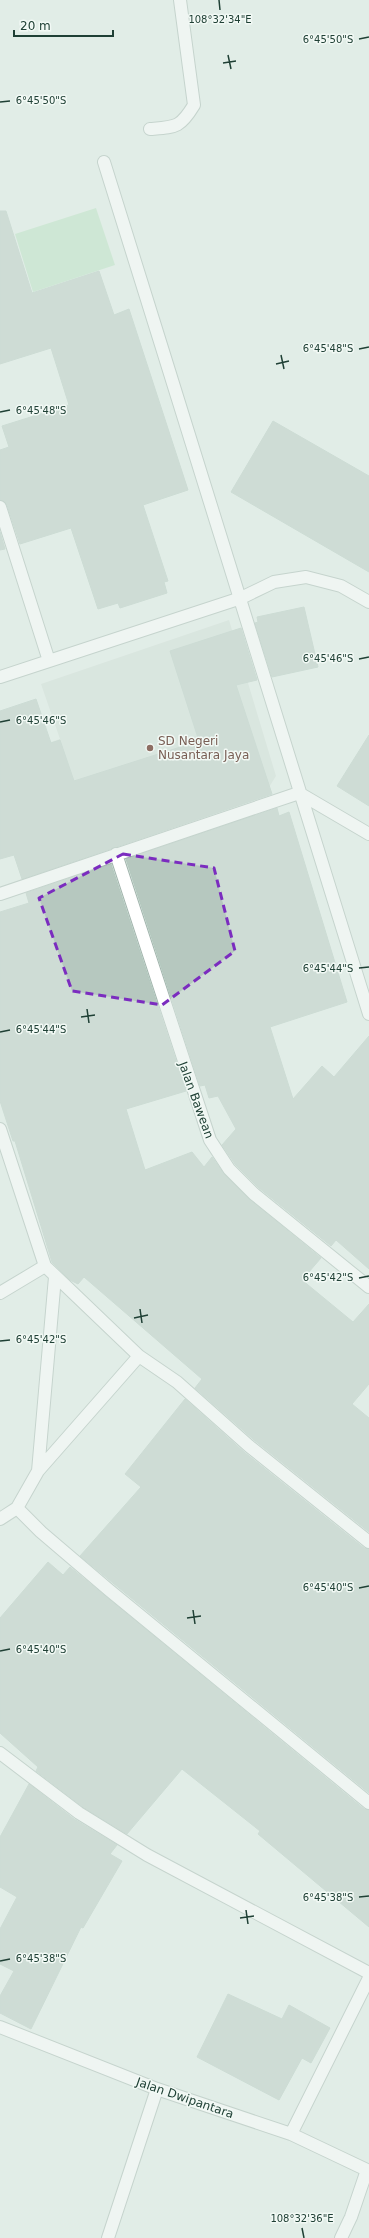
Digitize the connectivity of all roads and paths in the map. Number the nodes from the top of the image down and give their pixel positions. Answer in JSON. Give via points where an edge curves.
{"nodes":[{"id":1,"x":180,"y":0,"type":"edge"},
{"id":2,"x":150,"y":129,"type":"dead end"},
{"id":3,"x":104,"y":162,"type":"dead end"},
{"id":4,"x":0,"y":506,"type":"edge"},
{"id":5,"x":241,"y":598,"type":"junction"},
{"id":6,"x":369,"y":602,"type":"edge"},
{"id":7,"x":49,"y":661,"type":"junction"},
{"id":8,"x":0,"y":677,"type":"edge"},
{"id":9,"x":299,"y":793,"type":"junction"},
{"id":10,"x":369,"y":834,"type":"edge"},
{"id":11,"x":116,"y":854,"type":"junction"},
{"id":12,"x":0,"y":894,"type":"edge"},
{"id":13,"x":369,"y":1014,"type":"edge"},
{"id":14,"x":0,"y":1129,"type":"edge"},
{"id":15,"x":44,"y":1266,"type":"junction"},
{"id":16,"x":55,"y":1277,"type":"junction"},
{"id":17,"x":369,"y":1287,"type":"edge"},
{"id":18,"x":0,"y":1293,"type":"edge"},
{"id":19,"x":139,"y":1356,"type":"junction"},
{"id":20,"x":38,"y":1471,"type":"junction"},
{"id":21,"x":18,"y":1508,"type":"junction"},
{"id":22,"x":0,"y":1519,"type":"edge"},
{"id":23,"x":369,"y":1542,"type":"edge"},
{"id":24,"x":0,"y":1753,"type":"edge"},
{"id":25,"x":369,"y":1803,"type":"edge"},
{"id":26,"x":369,"y":1973,"type":"edge"},
{"id":27,"x":369,"y":1978,"type":"edge"},
{"id":28,"x":0,"y":2028,"type":"edge"},
{"id":29,"x":157,"y":2089,"type":"junction"},
{"id":30,"x":291,"y":2134,"type":"junction"},
{"id":31,"x":368,"y":2171,"type":"edge"},
{"id":32,"x":108,"y":2238,"type":"edge"},
{"id":33,"x":341,"y":2238,"type":"edge"}],
"edges":[{"from":1,"to":2,"type":"street","via":[[194,104],[176,127]]},
{"from":3,"to":5,"type":"street"},
{"from":4,"to":7,"type":"street"},
{"from":5,"to":6,"type":"street","via":[[274,582],[306,577],[341,586]]},
{"from":5,"to":7,"type":"street"},
{"from":5,"to":9,"type":"street"},
{"from":7,"to":8,"type":"street"},
{"from":9,"to":10,"type":"street"},
{"from":9,"to":11,"type":"street"},
{"from":9,"to":13,"type":"street"},
{"from":11,"to":12,"type":"street"},
{"from":11,"to":17,"type":"street","name":"Jalan Bawean","via":[[210,1140],[229,1169],[254,1194]]},
{"from":14,"to":15,"type":"street"},
{"from":15,"to":16,"type":"street"},
{"from":15,"to":18,"type":"street"},
{"from":16,"to":19,"type":"street"},
{"from":16,"to":20,"type":"street"},
{"from":19,"to":20,"type":"street"},
{"from":19,"to":23,"type":"street","via":[[177,1382],[250,1446]]},
{"from":20,"to":21,"type":"street"},
{"from":21,"to":22,"type":"street"},
{"from":21,"to":25,"type":"street","via":[[41,1532],[110,1590]]},
{"from":24,"to":26,"type":"street","via":[[79,1813],[147,1855]]},
{"from":27,"to":30,"type":"street"},
{"from":28,"to":29,"type":"street","name":"Jalan Dwipantara"},
{"from":29,"to":30,"type":"street","name":"Jalan Dwipantara"},
{"from":29,"to":32,"type":"street"},
{"from":30,"to":31,"type":"street","name":"Jalan Dwipantara"},
{"from":31,"to":33,"type":"street"}]}
